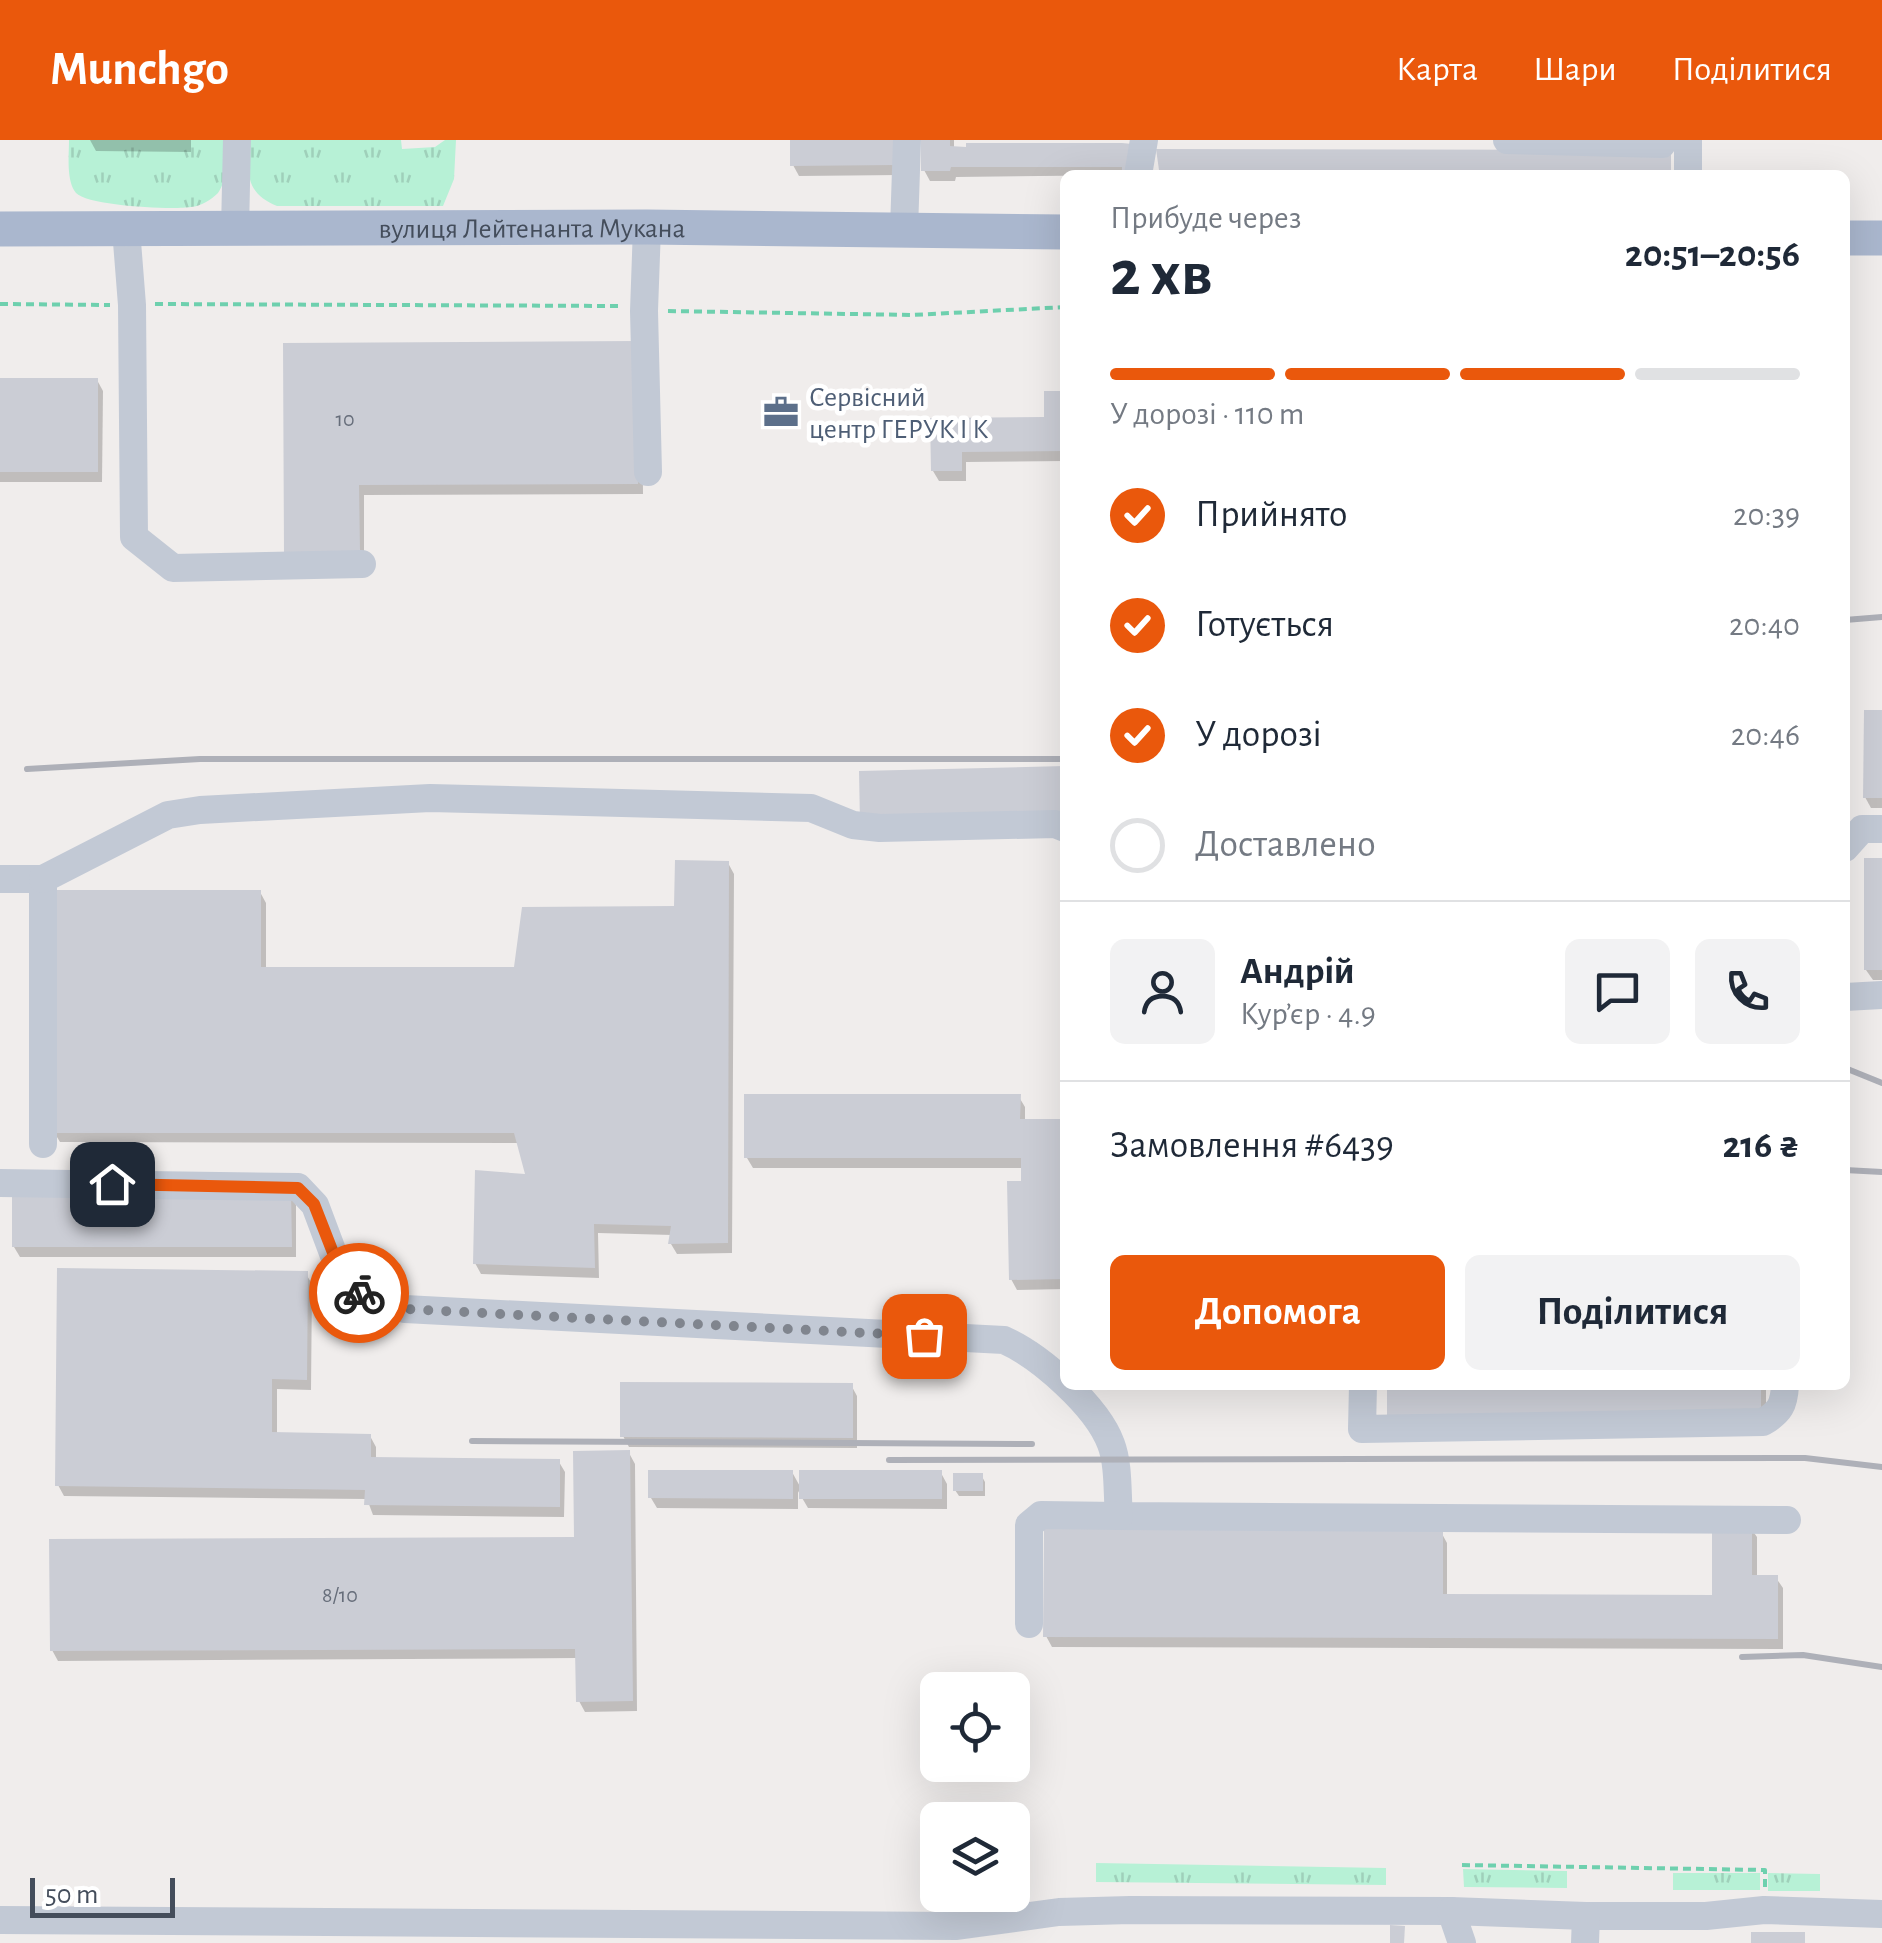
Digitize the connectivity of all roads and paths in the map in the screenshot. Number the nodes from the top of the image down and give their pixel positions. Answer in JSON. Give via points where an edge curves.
{"nodes":[{"id":1,"x":237,"y":140,"type":"edge"},
{"id":2,"x":907,"y":140,"type":"edge"},
{"id":3,"x":1144,"y":140,"type":"edge"},
{"id":4,"x":1506,"y":140,"type":"edge"},
{"id":5,"x":1675,"y":142,"type":"edge"},
{"id":6,"x":1139,"y":170,"type":"edge"},
{"id":7,"x":1686,"y":170,"type":"edge"},
{"id":8,"x":647,"y":227,"type":"junction"},
{"id":9,"x":0,"y":229,"type":"edge"},
{"id":10,"x":126,"y":229,"type":"junction"},
{"id":11,"x":235,"y":230,"type":"junction"},
{"id":12,"x":904,"y":230,"type":"junction"},
{"id":13,"x":1060,"y":232,"type":"edge"},
{"id":14,"x":1850,"y":238,"type":"edge"},
{"id":15,"x":1882,"y":238,"type":"edge"},
{"id":16,"x":0,"y":304,"type":"edge"},
{"id":17,"x":132,"y":305,"type":"junction"},
{"id":18,"x":1060,"y":307,"type":"edge"},
{"id":19,"x":644,"y":311,"type":"junction"},
{"id":20,"x":648,"y":472,"type":"dead end"},
{"id":21,"x":362,"y":564,"type":"dead end"},
{"id":22,"x":1060,"y":826,"type":"edge"},
{"id":23,"x":1882,"y":828,"type":"edge"},
{"id":24,"x":1850,"y":842,"type":"edge"},
{"id":25,"x":0,"y":878,"type":"edge"},
{"id":26,"x":43,"y":879,"type":"junction"},
{"id":27,"x":1882,"y":995,"type":"edge"},
{"id":28,"x":1850,"y":997,"type":"edge"},
{"id":29,"x":43,"y":1144,"type":"dead end"},
{"id":30,"x":0,"y":1183,"type":"edge"},
{"id":31,"x":1060,"y":1382,"type":"edge"},
{"id":32,"x":1069,"y":1390,"type":"edge"},
{"id":33,"x":1363,"y":1390,"type":"edge"},
{"id":34,"x":1785,"y":1390,"type":"edge"},
{"id":35,"x":1119,"y":1516,"type":"junction"},
{"id":36,"x":1788,"y":1520,"type":"dead end"},
{"id":37,"x":1029,"y":1624,"type":"dead end"},
{"id":38,"x":1462,"y":1865,"type":"dead end"},
{"id":39,"x":1764,"y":1889,"type":"dead end"},
{"id":40,"x":1451,"y":1911,"type":"junction"},
{"id":41,"x":1882,"y":1914,"type":"edge"},
{"id":42,"x":0,"y":1920,"type":"edge"},
{"id":43,"x":1585,"y":1930,"type":"edge"},
{"id":44,"x":635,"y":1934,"type":"edge"},
{"id":45,"x":957,"y":1935,"type":"edge"},
{"id":46,"x":1462,"y":1943,"type":"edge"}],
"edges":[{"from":1,"to":11,"type":"street"},
{"from":2,"to":12,"type":"street"},
{"from":3,"to":6,"type":"street"},
{"from":4,"to":5,"type":"street"},
{"from":5,"to":7,"type":"street"},
{"from":8,"to":11,"type":"main road","name":"вулиця Лейтенанта Мукана"},
{"from":8,"to":12,"type":"main road","name":"вулиця Лейтенанта Мукана"},
{"from":8,"to":19,"type":"street"},
{"from":9,"to":10,"type":"main road","name":"вулиця Лейтенанта Мукана"},
{"from":10,"to":11,"type":"main road","name":"вулиця Лейтенанта Мукана"},
{"from":10,"to":17,"type":"street"},
{"from":12,"to":13,"type":"main road","name":"вулиця Лейтенанта Мукана"},
{"from":14,"to":15,"type":"main road"},
{"from":16,"to":17,"type":"path"},
{"from":17,"to":19,"type":"path"},
{"from":17,"to":21,"type":"street","via":[[134,536],[172,568]]},
{"from":18,"to":19,"type":"path","via":[[912,314]]},
{"from":19,"to":20,"type":"street"},
{"from":22,"to":26,"type":"street","via":[[880,828],[811,808],[430,798],[168,816]]},
{"from":23,"to":24,"type":"street","via":[[1862,828]]},
{"from":25,"to":26,"type":"street"},
{"from":26,"to":29,"type":"street"},
{"from":27,"to":28,"type":"street"},
{"from":30,"to":31,"type":"street","via":[[298,1188],[314,1204],[339,1268],[360,1293],[405,1309],[1004,1340],[1026,1350]]},
{"from":32,"to":35,"type":"street","via":[[1092,1412],[1112,1446]]},
{"from":33,"to":34,"type":"street","via":[[1362,1429],[1763,1422],[1784,1404]]},
{"from":35,"to":36,"type":"street"},
{"from":35,"to":37,"type":"street","via":[[1041,1515],[1029,1525]]},
{"from":38,"to":39,"type":"path","via":[[1765,1870]]},
{"from":40,"to":43,"type":"street"},
{"from":40,"to":45,"type":"street","via":[[1059,1912]]},
{"from":40,"to":46,"type":"street"},
{"from":41,"to":43,"type":"street","via":[[1764,1910]]},
{"from":42,"to":44,"type":"street"},
{"from":44,"to":45,"type":"street"}]}
